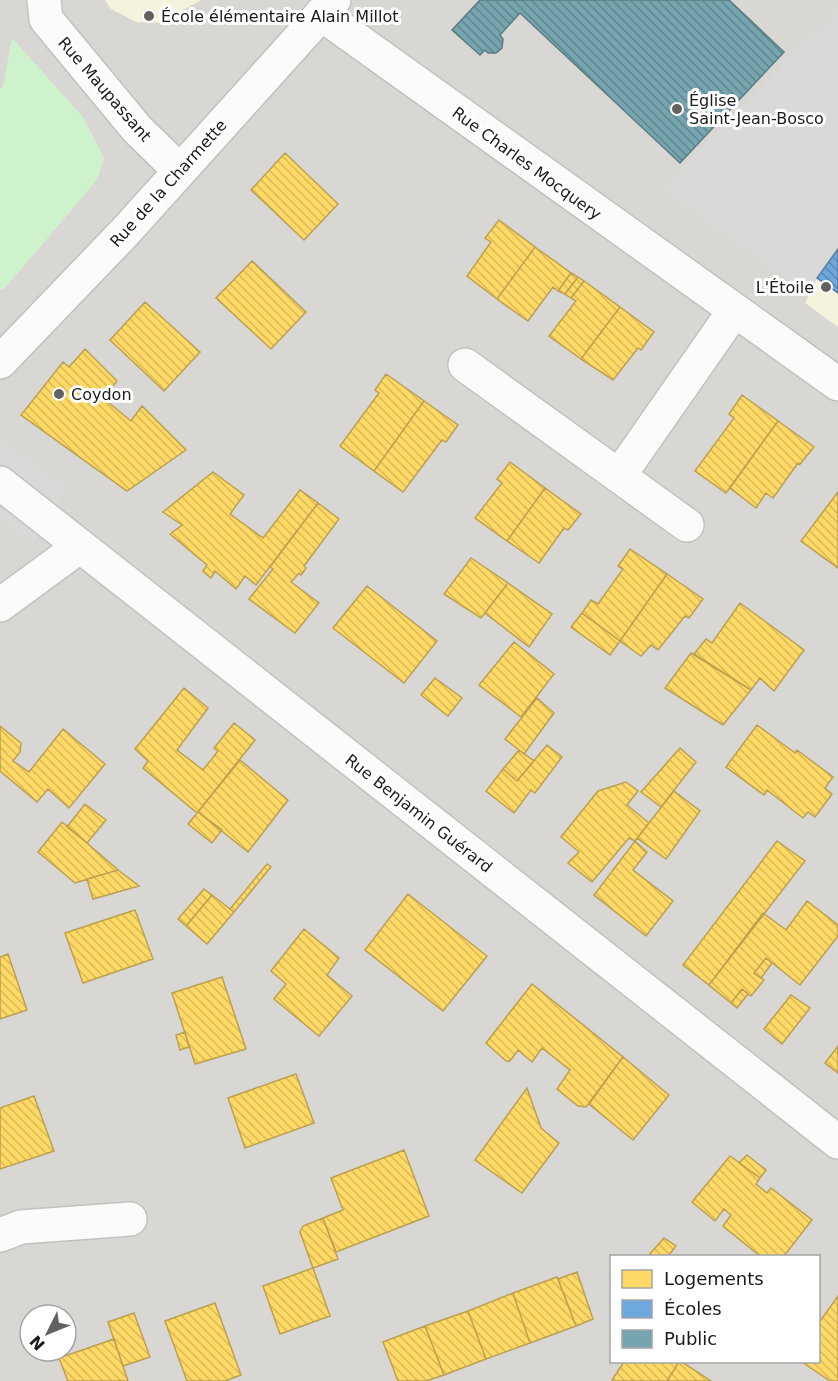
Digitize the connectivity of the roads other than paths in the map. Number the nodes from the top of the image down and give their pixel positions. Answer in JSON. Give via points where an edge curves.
{"nodes":[{"id":1,"x":44,"y":0,"type":"edge"},
{"id":2,"x":327,"y":7,"type":"edge"},
{"id":3,"x":179,"y":170,"type":"junction"},
{"id":4,"x":734,"y":311,"type":"junction"},
{"id":5,"x":0,"y":362,"type":"edge"},
{"id":6,"x":465,"y":365,"type":"dead end"},
{"id":7,"x":838,"y":384,"type":"edge"},
{"id":8,"x":619,"y":476,"type":"junction"},
{"id":9,"x":0,"y":483,"type":"edge"},
{"id":10,"x":687,"y":525,"type":"dead end"},
{"id":11,"x":79,"y":547,"type":"junction"},
{"id":12,"x":0,"y":605,"type":"edge"},
{"id":13,"x":838,"y":1142,"type":"edge"},
{"id":14,"x":130,"y":1219,"type":"dead end"},
{"id":15,"x":0,"y":1235,"type":"edge"}],
"edges":[{"from":1,"to":3,"type":"street","name":"Rue Maupassant","via":[[46,19],[137,129]]},
{"from":2,"to":3,"type":"street","name":"Rue de la Charmette"},
{"from":2,"to":4,"type":"street","name":"Rue Charles Mocquery"},
{"from":3,"to":5,"type":"street","name":"Rue de la Charmette"},
{"from":4,"to":7,"type":"street","name":"Rue Charles Mocquery"},
{"from":4,"to":8,"type":"street"},
{"from":6,"to":8,"type":"street"},
{"from":8,"to":10,"type":"street"},
{"from":9,"to":11,"type":"street","name":"Rue Benjamin Guérard"},
{"from":11,"to":12,"type":"street"},
{"from":11,"to":13,"type":"street","name":"Rue Benjamin Guérard"},
{"from":14,"to":15,"type":"street","via":[[21,1227]]}]}
